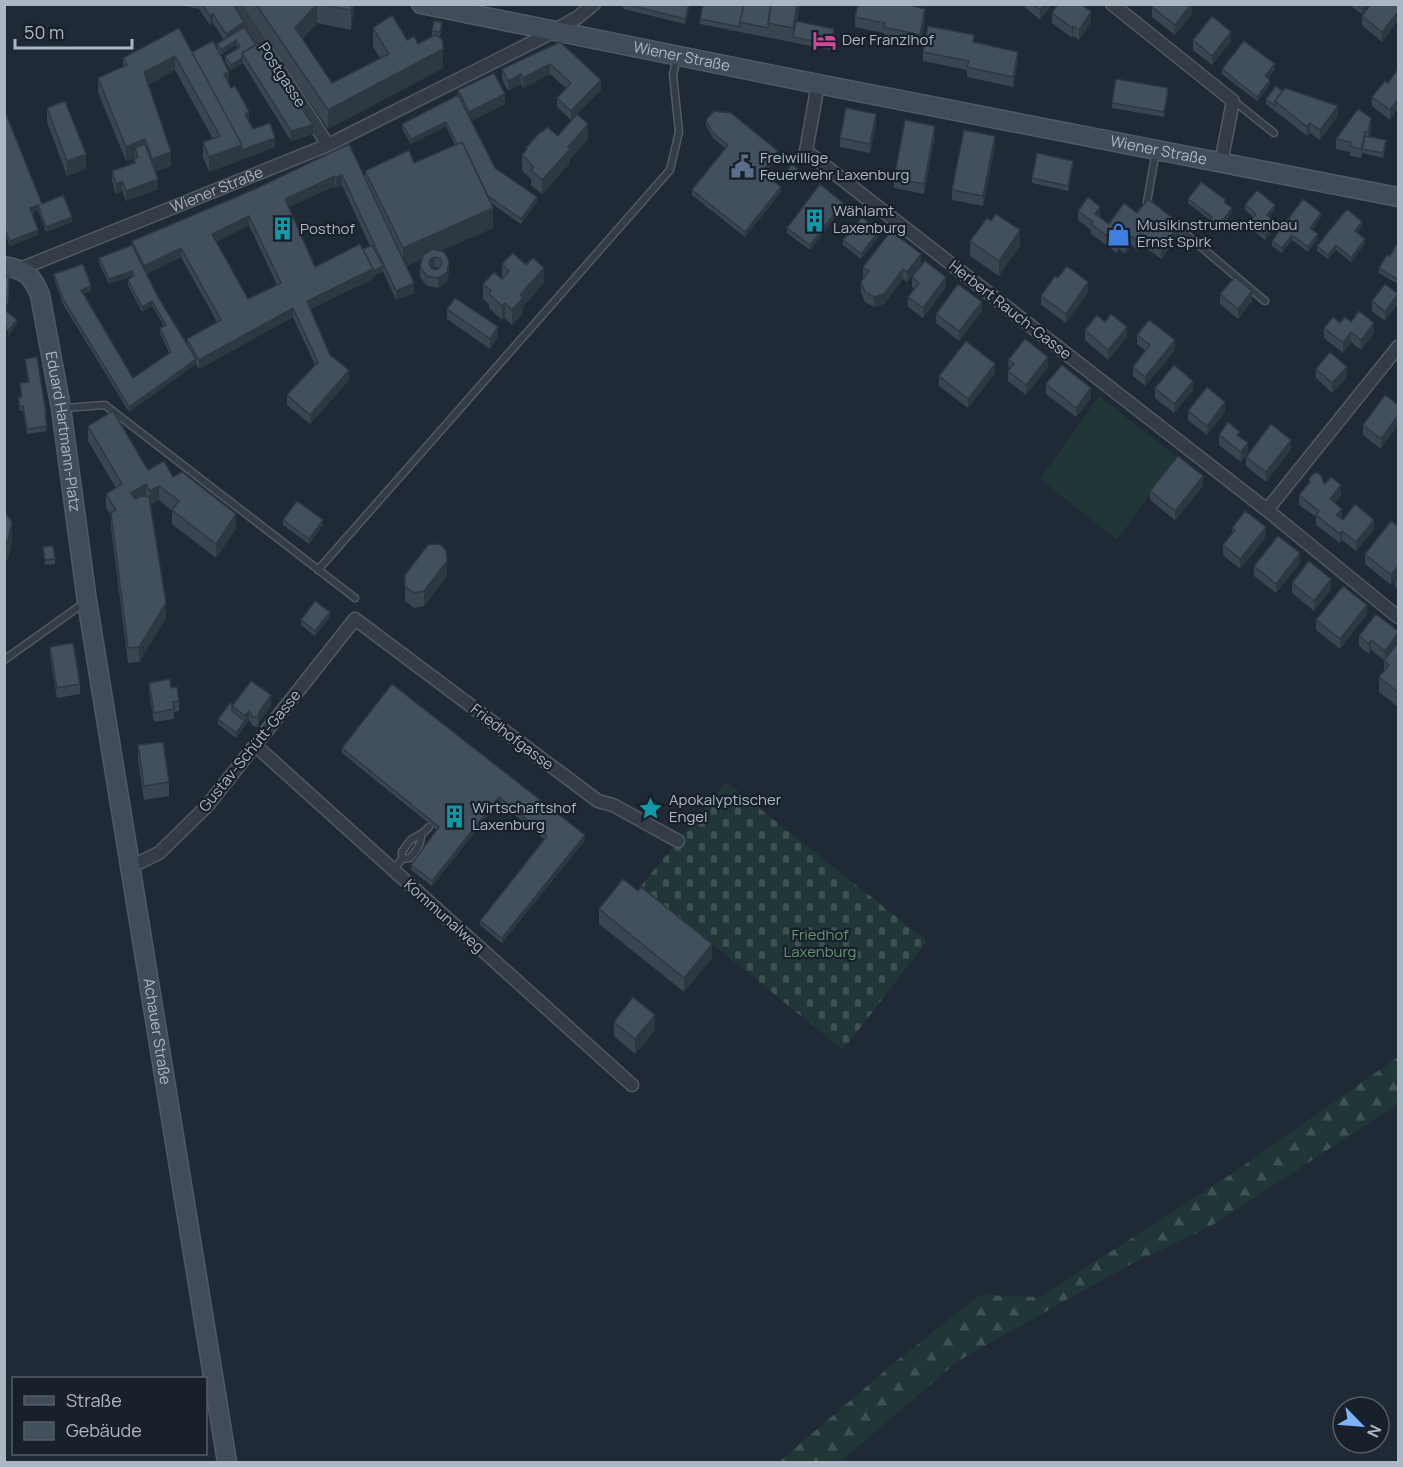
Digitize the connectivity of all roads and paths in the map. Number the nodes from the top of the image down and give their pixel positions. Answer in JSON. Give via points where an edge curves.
{"nodes":[{"id":1,"x":236,"y":4,"type":"edge"},
{"id":2,"x":421,"y":4,"type":"edge"},
{"id":3,"x":594,"y":4,"type":"edge"},
{"id":4,"x":1112,"y":4,"type":"edge"},
{"id":5,"x":553,"y":30,"type":"junction"},
{"id":6,"x":678,"y":55,"type":"junction"},
{"id":7,"x":818,"y":84,"type":"junction"},
{"id":8,"x":1233,"y":101,"type":"junction"},
{"id":9,"x":1274,"y":132,"type":"dead end"},
{"id":10,"x":328,"y":145,"type":"junction"},
{"id":11,"x":1156,"y":150,"type":"junction"},
{"id":12,"x":1221,"y":163,"type":"junction"},
{"id":13,"x":1398,"y":197,"type":"edge"},
{"id":14,"x":1156,"y":210,"type":"edge"},
{"id":15,"x":1166,"y":217,"type":"edge"},
{"id":16,"x":9,"y":266,"type":"edge"},
{"id":17,"x":1265,"y":301,"type":"dead end"},
{"id":18,"x":1398,"y":347,"type":"edge"},
{"id":19,"x":61,"y":408,"type":"junction"},
{"id":20,"x":1267,"y":510,"type":"junction"},
{"id":21,"x":318,"y":570,"type":"junction"},
{"id":22,"x":355,"y":598,"type":"dead end"},
{"id":23,"x":87,"y":601,"type":"junction"},
{"id":24,"x":1398,"y":617,"type":"edge"},
{"id":25,"x":355,"y":619,"type":"joint"},
{"id":26,"x":4,"y":660,"type":"edge"},
{"id":27,"x":256,"y":746,"type":"junction"},
{"id":28,"x":429,"y":827,"type":"dead end"},
{"id":29,"x":421,"y":837,"type":"junction"},
{"id":30,"x":678,"y":841,"type":"dead end"},
{"id":31,"x":402,"y":859,"type":"junction"},
{"id":32,"x":130,"y":867,"type":"junction"},
{"id":33,"x":393,"y":870,"type":"junction"},
{"id":34,"x":632,"y":1085,"type":"dead end"},
{"id":35,"x":227,"y":1462,"type":"edge"}],
"edges":[{"from":1,"to":10,"type":"street","name":"Postgasse"},
{"from":2,"to":5,"type":"street"},
{"from":3,"to":5,"type":"street"},
{"from":4,"to":8,"type":"street"},
{"from":5,"to":6,"type":"street","name":"Wiener Straße"},
{"from":5,"to":10,"type":"street","name":"Wiener Straße"},
{"from":6,"to":7,"type":"street","name":"Wiener Straße"},
{"from":6,"to":21,"type":"lane","via":[[673,74],[679,132],[669,170]]},
{"from":7,"to":11,"type":"street","name":"Wiener Straße"},
{"from":7,"to":20,"type":"street","name":"Herbert Rauch-Gasse","via":[[806,151]]},
{"from":8,"to":9,"type":"lane"},
{"from":8,"to":12,"type":"street"},
{"from":10,"to":16,"type":"street","name":"Wiener Straße"},
{"from":11,"to":12,"type":"street","name":"Wiener Straße"},
{"from":11,"to":14,"type":"lane","via":[[1147,202]]},
{"from":12,"to":13,"type":"street","name":"Wiener Straße"},
{"from":15,"to":17,"type":"lane"},
{"from":16,"to":19,"type":"street","name":"Eduard Hartmann-Platz","via":[[34,279],[40,295]]},
{"from":18,"to":20,"type":"street"},
{"from":19,"to":21,"type":"lane","via":[[105,405]]},
{"from":19,"to":23,"type":"street","name":"Eduard Hartmann-Platz"},
{"from":20,"to":24,"type":"street","name":"Herbert Rauch-Gasse"},
{"from":21,"to":22,"type":"lane"},
{"from":23,"to":26,"type":"lane"},
{"from":23,"to":32,"type":"street","name":"Achauer Straße"},
{"from":25,"to":27,"type":"street","name":"Gustav-Schütt-Gasse"},
{"from":25,"to":30,"type":"street","name":"Friedhofgasse","via":[[598,801],[614,805]]},
{"from":27,"to":32,"type":"street","name":"Gustav-Schütt-Gasse","via":[[207,806],[159,853]]},
{"from":27,"to":33,"type":"street","name":"Kommunalweg"},
{"from":28,"to":29,"type":"lane"},
{"from":29,"to":31,"type":"lane","via":[[412,839],[402,852]]},
{"from":29,"to":31,"type":"lane","via":[[414,854]]},
{"from":31,"to":33,"type":"lane"},
{"from":32,"to":35,"type":"street","name":"Achauer Straße"},
{"from":33,"to":34,"type":"street","name":"Kommunalweg"}]}
